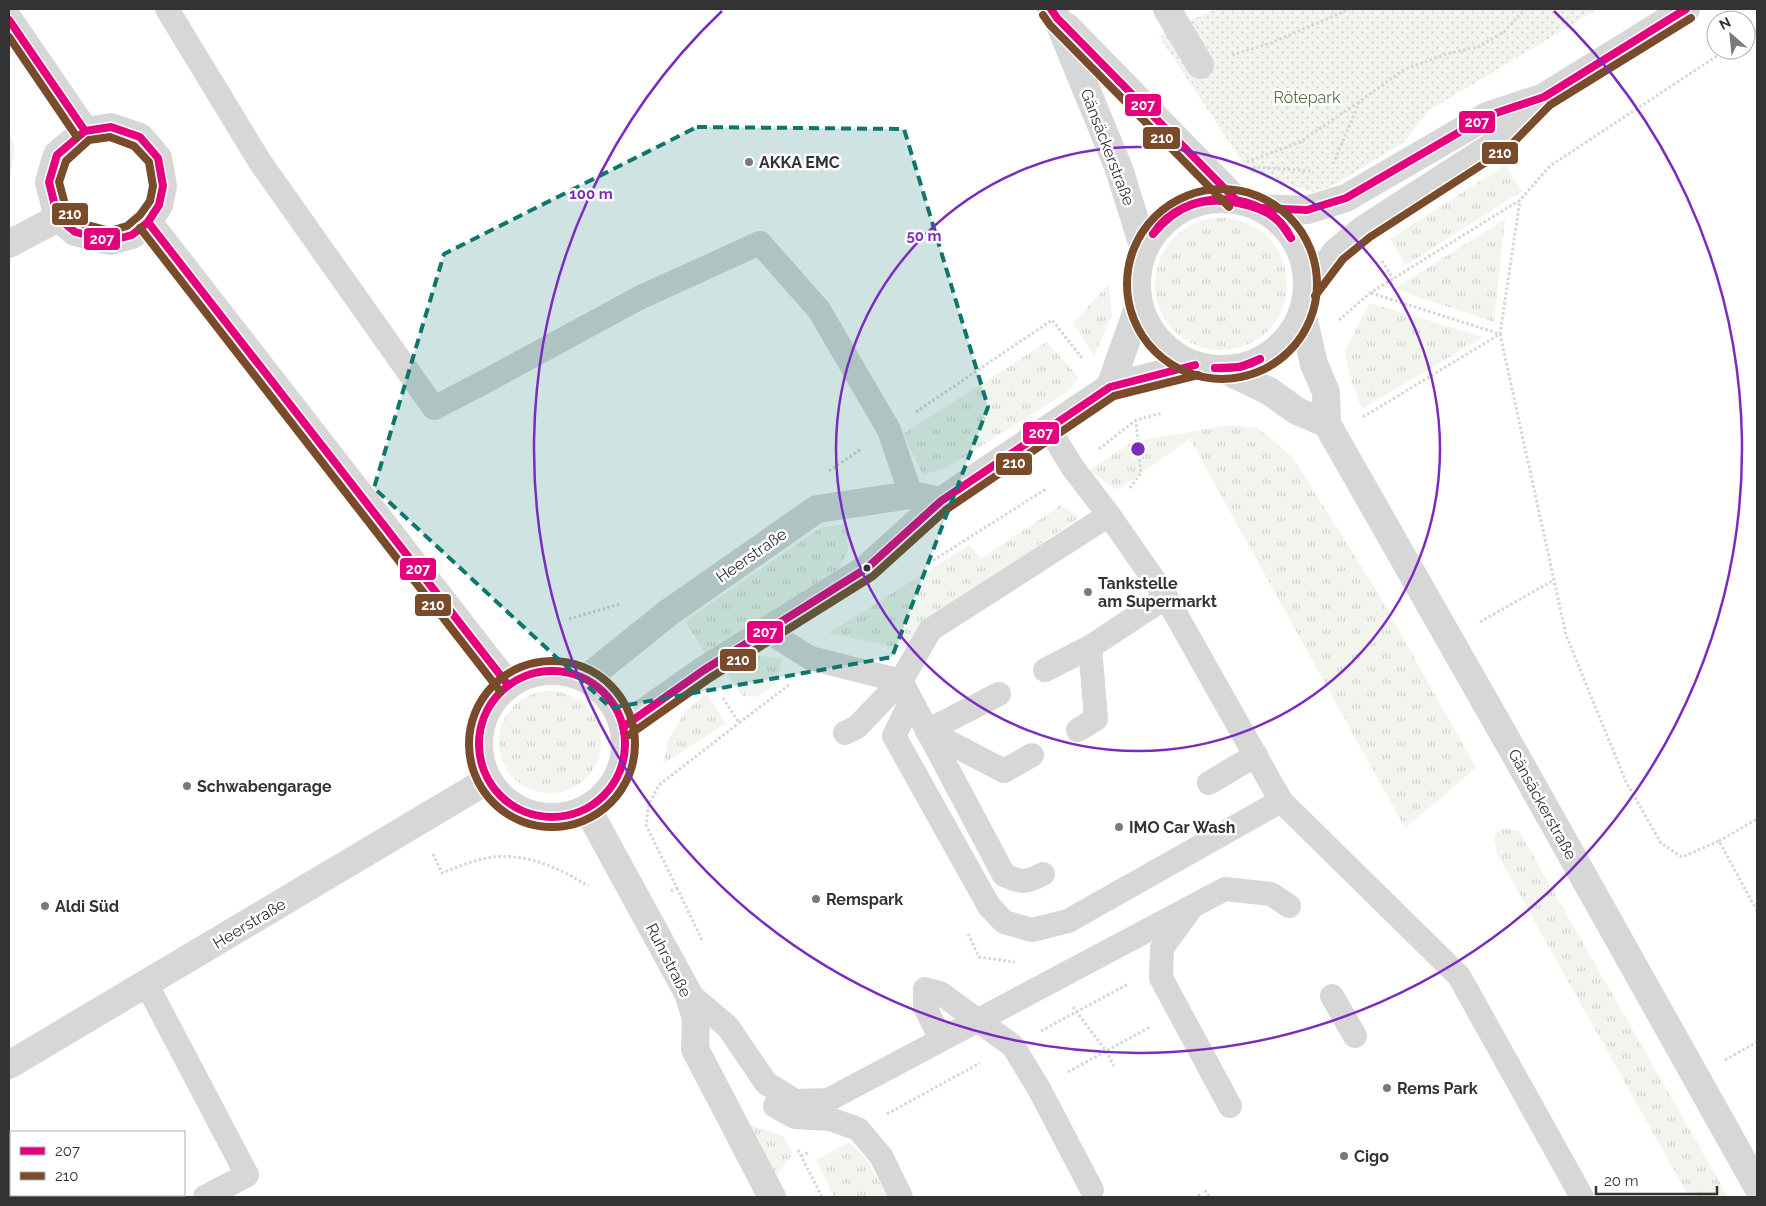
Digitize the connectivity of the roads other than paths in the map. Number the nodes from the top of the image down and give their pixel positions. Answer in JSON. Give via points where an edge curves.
{"nodes":[{"id":1,"x":167,"y":9,"type":"edge"},
{"id":2,"x":1166,"y":9,"type":"edge"},
{"id":3,"x":1686,"y":9,"type":"edge"},
{"id":4,"x":1054,"y":13,"type":"edge"},
{"id":5,"x":9,"y":20,"type":"edge"},
{"id":6,"x":1200,"y":65,"type":"road end"},
{"id":7,"x":1544,"y":97,"type":"junction"},
{"id":8,"x":85,"y":131,"type":"junction"},
{"id":9,"x":1236,"y":200,"type":"junction"},
{"id":10,"x":1261,"y":208,"type":"junction"},
{"id":11,"x":58,"y":218,"type":"junction"},
{"id":12,"x":148,"y":222,"type":"junction"},
{"id":13,"x":9,"y":244,"type":"edge"},
{"id":14,"x":1144,"y":249,"type":"junction"},
{"id":15,"x":1304,"y":302,"type":"junction"},
{"id":16,"x":1139,"y":305,"type":"junction"},
{"id":17,"x":1195,"y":365,"type":"junction"},
{"id":18,"x":1223,"y":369,"type":"junction"},
{"id":19,"x":1110,"y":387,"type":"junction"},
{"id":20,"x":1327,"y":424,"type":"junction"},
{"id":21,"x":1049,"y":429,"type":"junction"},
{"id":22,"x":911,"y":495,"type":"junction"},
{"id":23,"x":941,"y":501,"type":"junction"},
{"id":24,"x":1109,"y":515,"type":"junction"},
{"id":25,"x":1166,"y":597,"type":"junction"},
{"id":26,"x":766,"y":630,"type":"junction"},
{"id":27,"x":1090,"y":647,"type":"junction"},
{"id":28,"x":1044,"y":670,"type":"dead end"},
{"id":29,"x":586,"y":679,"type":"junction"},
{"id":30,"x":508,"y":685,"type":"junction"},
{"id":31,"x":906,"y":691,"type":"junction"},
{"id":32,"x":999,"y":694,"type":"dead end"},
{"id":33,"x":623,"y":727,"type":"junction"},
{"id":34,"x":1078,"y":730,"type":"dead end"},
{"id":35,"x":927,"y":731,"type":"junction"},
{"id":36,"x":845,"y":733,"type":"dead end"},
{"id":37,"x":1032,"y":755,"type":"dead end"},
{"id":38,"x":1256,"y":755,"type":"junction"},
{"id":39,"x":488,"y":780,"type":"junction"},
{"id":40,"x":1209,"y":783,"type":"dead end"},
{"id":41,"x":1281,"y":801,"type":"junction"},
{"id":42,"x":587,"y":808,"type":"junction"},
{"id":43,"x":1043,"y":874,"type":"dead end"},
{"id":44,"x":1193,"y":906,"type":"junction"},
{"id":45,"x":1288,"y":906,"type":"dead end"},
{"id":46,"x":146,"y":983,"type":"junction"},
{"id":47,"x":688,"y":993,"type":"junction"},
{"id":48,"x":1332,"y":996,"type":"dead end"},
{"id":49,"x":978,"y":1019,"type":"junction"},
{"id":50,"x":696,"y":1020,"type":"junction"},
{"id":51,"x":1355,"y":1036,"type":"dead end"},
{"id":52,"x":942,"y":1039,"type":"junction"},
{"id":53,"x":9,"y":1065,"type":"edge"},
{"id":54,"x":1230,"y":1106,"type":"dead end"},
{"id":55,"x":1757,"y":1186,"type":"edge"},
{"id":56,"x":1092,"y":1190,"type":"dead end"},
{"id":57,"x":205,"y":1197,"type":"edge"},
{"id":58,"x":772,"y":1197,"type":"edge"},
{"id":59,"x":901,"y":1197,"type":"edge"},
{"id":60,"x":1582,"y":1197,"type":"edge"}],
"edges":[{"from":1,"to":22,"type":"lane","via":[[260,162],[434,408],[639,298],[760,243],[819,310],[889,430]]},
{"from":2,"to":6,"type":"street"},
{"from":3,"to":7,"type":"street"},
{"from":4,"to":9,"type":"street","name":"Gänsäckerstraße"},
{"from":4,"to":14,"type":"street","name":"Gänsäckerstraße","via":[[1119,169]]},
{"from":5,"to":8,"type":"street"},
{"from":7,"to":10,"type":"street","via":[[1487,116],[1346,198],[1307,210]]},
{"from":7,"to":15,"type":"street","via":[[1502,140],[1364,229],[1336,252]]},
{"from":8,"to":11,"type":"street","via":[[57,155],[49,182]]},
{"from":8,"to":12,"type":"street","via":[[111,126],[140,137],[158,158],[164,186],[160,205]]},
{"from":9,"to":10,"type":"street"},
{"from":9,"to":14,"type":"street","via":[[1209,200],[1177,211],[1160,225]]},
{"from":10,"to":15,"type":"street","via":[[1283,224],[1298,246],[1306,268]]},
{"from":11,"to":12,"type":"street","via":[[75,232],[110,241],[132,234]]},
{"from":11,"to":13,"type":"street"},
{"from":12,"to":30,"type":"street"},
{"from":14,"to":16,"type":"street","via":[[1137,277]]},
{"from":15,"to":18,"type":"street","via":[[1291,333],[1275,350],[1251,364]]},
{"from":15,"to":20,"type":"street","name":"Gänsäckerstraße","via":[[1314,364],[1326,392]]},
{"from":16,"to":17,"type":"street","via":[[1149,328],[1162,344]]},
{"from":16,"to":19,"type":"street"},
{"from":17,"to":18,"type":"street"},
{"from":17,"to":19,"type":"street"},
{"from":18,"to":20,"type":"street","via":[[1269,391],[1297,411]]},
{"from":19,"to":21,"type":"street"},
{"from":20,"to":55,"type":"street","name":"Gänsäckerstraße"},
{"from":21,"to":23,"type":"street"},
{"from":21,"to":24,"type":"lane","via":[[1073,468]]},
{"from":22,"to":23,"type":"street","name":"Heerstraße"},
{"from":22,"to":29,"type":"street","name":"Heerstraße","via":[[817,509],[668,613]]},
{"from":23,"to":26,"type":"street","via":[[867,568]]},
{"from":24,"to":25,"type":"lane"},
{"from":24,"to":31,"type":"lane","via":[[930,630]]},
{"from":25,"to":27,"type":"lane"},
{"from":25,"to":38,"type":"lane"},
{"from":26,"to":31,"type":"lane","via":[[810,658]]},
{"from":26,"to":33,"type":"street"},
{"from":27,"to":28,"type":"lane"},
{"from":27,"to":34,"type":"lane","via":[[1096,719]]},
{"from":29,"to":30,"type":"street","via":[[567,672],[546,671],[526,675]]},
{"from":29,"to":33,"type":"street","via":[[603,691],[616,707]]},
{"from":30,"to":39,"type":"street","via":[[493,700],[483,718],[478,740],[480,761]]},
{"from":31,"to":35,"type":"lane"},
{"from":31,"to":36,"type":"lane"},
{"from":31,"to":41,"type":"lane","via":[[894,736],[989,906],[1004,922],[1032,930],[1068,921]]},
{"from":32,"to":35,"type":"lane"},
{"from":33,"to":42,"type":"street","via":[[625,750],[619,773],[606,793]]},
{"from":35,"to":37,"type":"lane","via":[[1004,771]]},
{"from":35,"to":43,"type":"lane","via":[[1004,875],[1018,882]]},
{"from":38,"to":40,"type":"lane"},
{"from":38,"to":41,"type":"lane"},
{"from":39,"to":42,"type":"street","via":[[503,798],[521,810],[544,816],[566,815]]},
{"from":39,"to":46,"type":"street","name":"Heerstraße"},
{"from":41,"to":60,"type":"lane","via":[[1459,976]]},
{"from":42,"to":47,"type":"street","name":"Ruhrstraße"},
{"from":44,"to":45,"type":"lane","via":[[1225,889],[1271,894]]},
{"from":44,"to":49,"type":"lane"},
{"from":44,"to":54,"type":"lane","via":[[1162,948],[1161,978]]},
{"from":46,"to":53,"type":"street","name":"Heerstraße"},
{"from":46,"to":57,"type":"lane","via":[[247,1175]]},
{"from":47,"to":50,"type":"street","name":"Ruhrstraße"},
{"from":47,"to":52,"type":"lane","via":[[728,1027],[766,1082],[795,1101],[828,1100]]},
{"from":48,"to":51,"type":"lane"},
{"from":49,"to":52,"type":"lane"},
{"from":49,"to":52,"type":"lane","via":[[940,993],[925,989],[925,1007]]},
{"from":49,"to":56,"type":"lane","via":[[1013,1046]]},
{"from":50,"to":58,"type":"street","name":"Ruhrstraße","via":[[695,1049]]},
{"from":50,"to":59,"type":"lane","via":[[719,1038],[759,1097],[795,1117],[830,1119],[858,1129],[881,1156]]}]}
